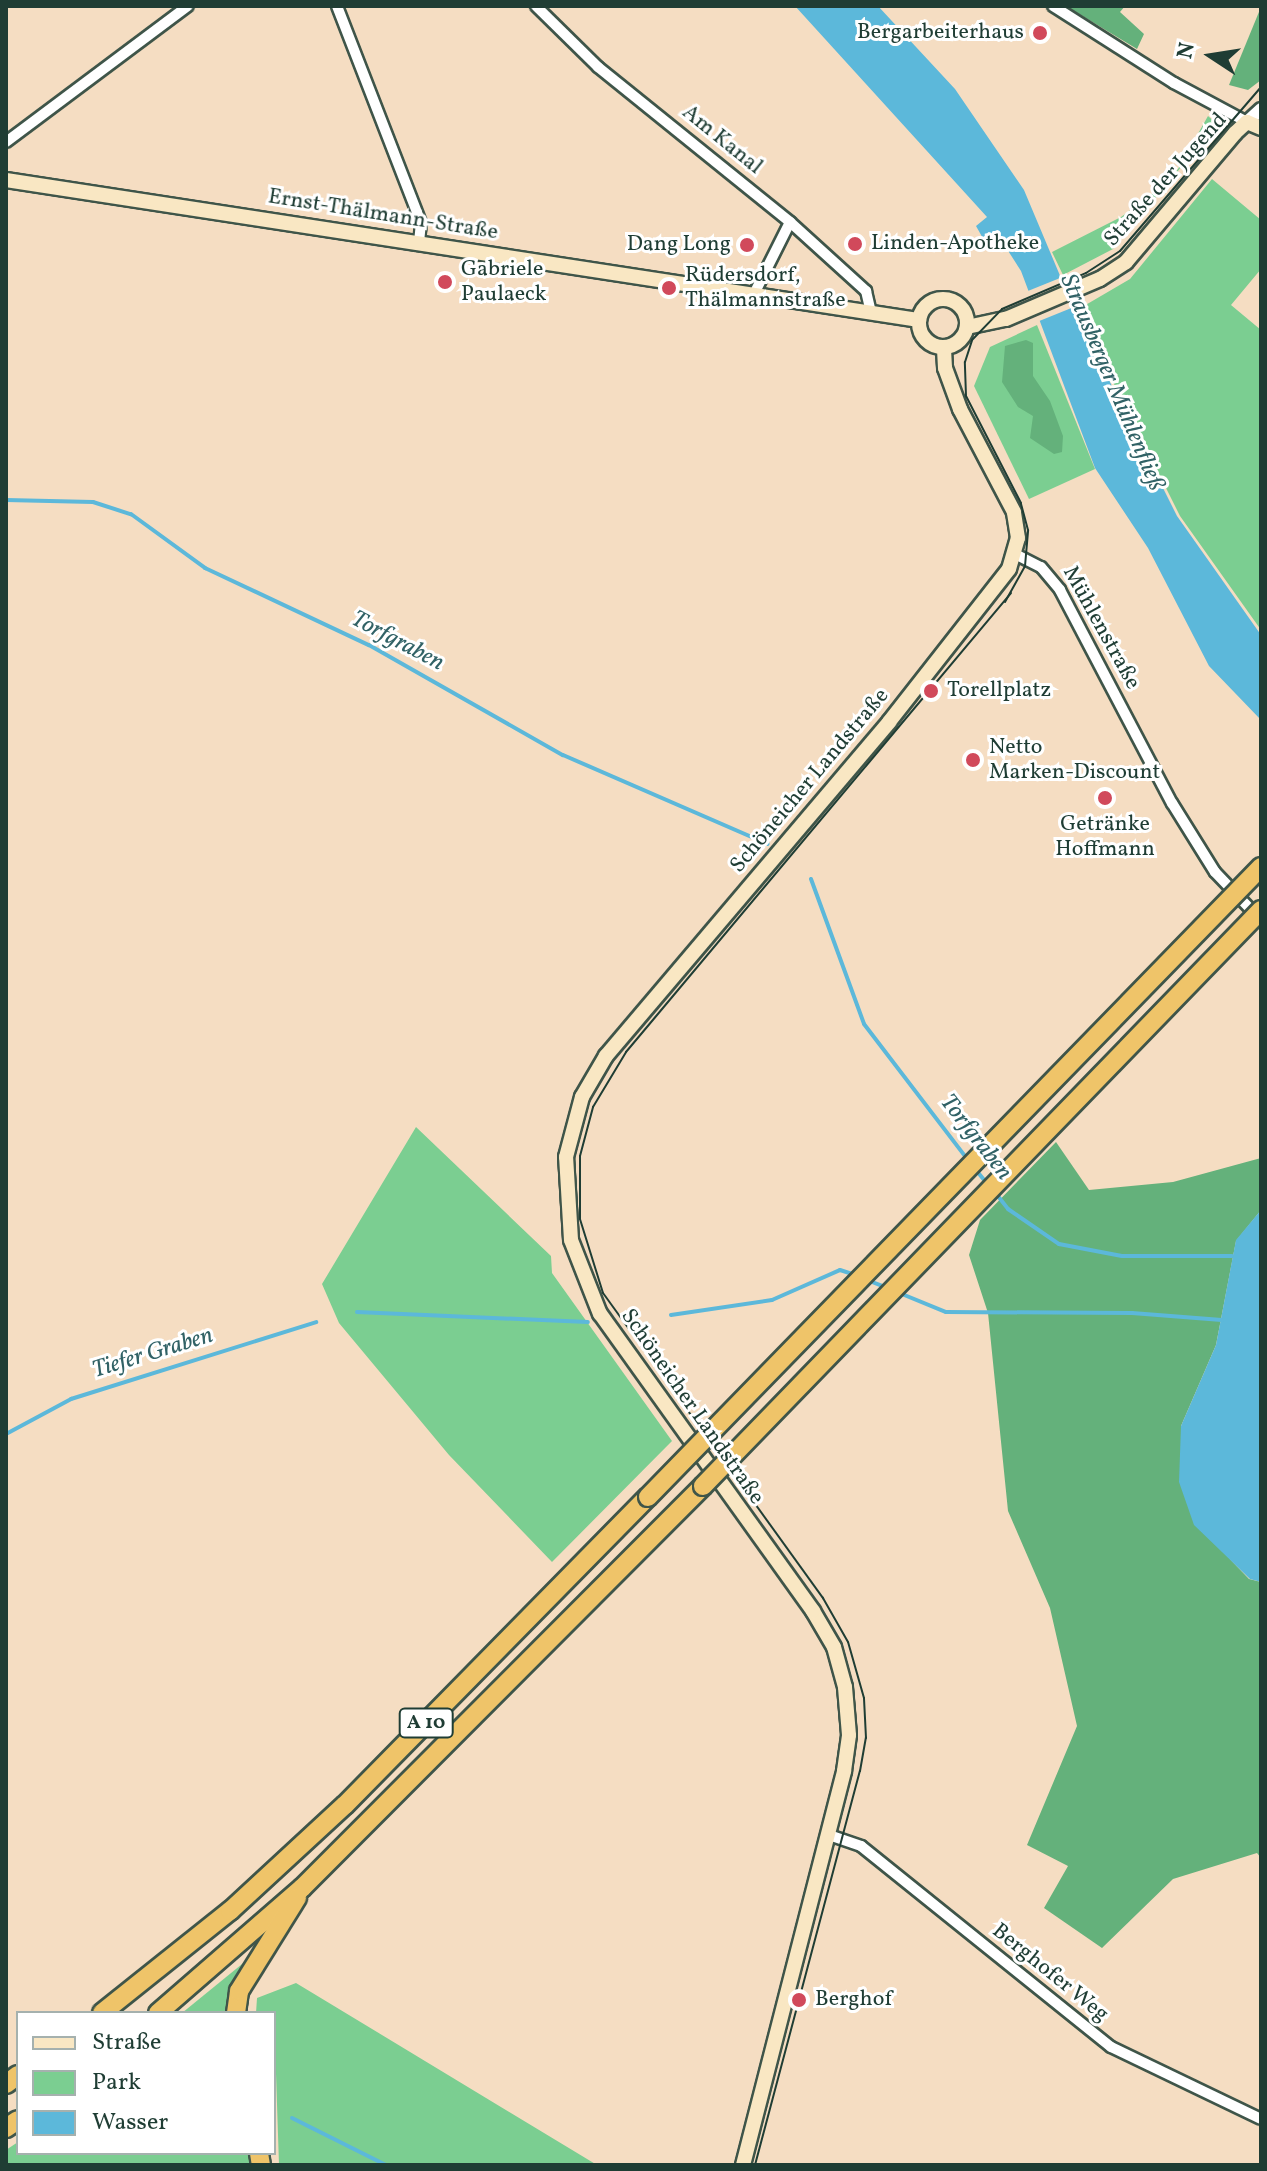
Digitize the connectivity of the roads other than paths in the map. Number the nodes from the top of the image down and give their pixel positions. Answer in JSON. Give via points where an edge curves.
{"nodes":[{"id":1,"x":163,"y":6,"type":"edge"},
{"id":2,"x":188,"y":6,"type":"edge"},
{"id":3,"x":337,"y":6,"type":"edge"},
{"id":4,"x":536,"y":6,"type":"edge"},
{"id":5,"x":1053,"y":6,"type":"edge"},
{"id":6,"x":171,"y":18,"type":"junction"},
{"id":7,"x":1261,"y":109,"type":"edge"},
{"id":8,"x":1254,"y":125,"type":"edge"},
{"id":9,"x":6,"y":142,"type":"edge"},
{"id":10,"x":6,"y":180,"type":"edge"},
{"id":11,"x":790,"y":222,"type":"junction"},
{"id":12,"x":419,"y":243,"type":"junction"},
{"id":13,"x":754,"y":294,"type":"junction"},
{"id":14,"x":871,"y":312,"type":"junction"},
{"id":15,"x":919,"y":320,"type":"junction"},
{"id":16,"x":967,"y":327,"type":"junction"},
{"id":17,"x":944,"y":348,"type":"junction"},
{"id":18,"x":1015,"y":554,"type":"junction"},
{"id":19,"x":1261,"y":867,"type":"edge"},
{"id":20,"x":1261,"y":910,"type":"edge"},
{"id":21,"x":1261,"y":920,"type":"edge"},
{"id":22,"x":829,"y":1835,"type":"junction"},
{"id":23,"x":302,"y":1888,"type":"junction"},
{"id":24,"x":105,"y":2011,"type":"edge"},
{"id":25,"x":160,"y":2011,"type":"edge"},
{"id":26,"x":236,"y":2011,"type":"edge"},
{"id":27,"x":1261,"y":2119,"type":"edge"},
{"id":28,"x":743,"y":2165,"type":"edge"}],
"edges":[{"from":1,"to":6,"type":"street"},
{"from":2,"to":6,"type":"street"},
{"from":3,"to":12,"type":"street","via":[[421,223]]},
{"from":4,"to":11,"type":"street","name":"Am Kanal","via":[[598,67]]},
{"from":5,"to":8,"type":"street","via":[[1174,83]]},
{"from":6,"to":9,"type":"street"},
{"from":7,"to":8,"type":"street","name":"Straße der Jugend"},
{"from":8,"to":16,"type":"main road","name":"Straße der Jugend","via":[[1126,262],[1006,319]]},
{"from":10,"to":12,"type":"main road","name":"Ernst-Thälmann-Straße"},
{"from":11,"to":13,"type":"street"},
{"from":11,"to":14,"type":"street","name":"Am Kanal","via":[[866,291]]},
{"from":12,"to":13,"type":"main road","name":"Ernst-Thälmann-Straße"},
{"from":13,"to":14,"type":"main road","name":"Ernst-Thälmann-Straße"},
{"from":14,"to":15,"type":"main road","name":"Ernst-Thälmann-Straße"},
{"from":15,"to":16,"type":"main road","via":[[925,306],[946,299],[964,312]]},
{"from":15,"to":17,"type":"main road","via":[[925,339]]},
{"from":16,"to":17,"type":"main road","via":[[959,342]]},
{"from":17,"to":18,"type":"main road","via":[[945,368],[960,409],[1014,512]]},
{"from":18,"to":21,"type":"street","name":"Mühlenstraße","via":[[1041,567],[1060,590],[1185,824],[1215,872]]},
{"from":18,"to":22,"type":"main road","name":"Schöneicher Landstraße","via":[[994,593],[966,628],[606,1056],[582,1097],[566,1157],[571,1240],[600,1314],[834,1647],[845,1687],[849,1735]]},
{"from":19,"to":24,"type":"highway","number":"A 10","bridge":true,"via":[[345,1805],[230,1911]]},
{"from":20,"to":23,"type":"highway","number":"A 10","bridge":true,"via":[[703,1486]]},
{"from":22,"to":27,"type":"street","name":"Berghofer Weg","via":[[861,1846],[1111,2047]]},
{"from":22,"to":28,"type":"main road","name":"Schöneicher Landstraße"},
{"from":23,"to":25,"type":"highway","number":"A 10"},
{"from":23,"to":26,"type":"highway","via":[[239,1991]]}]}
